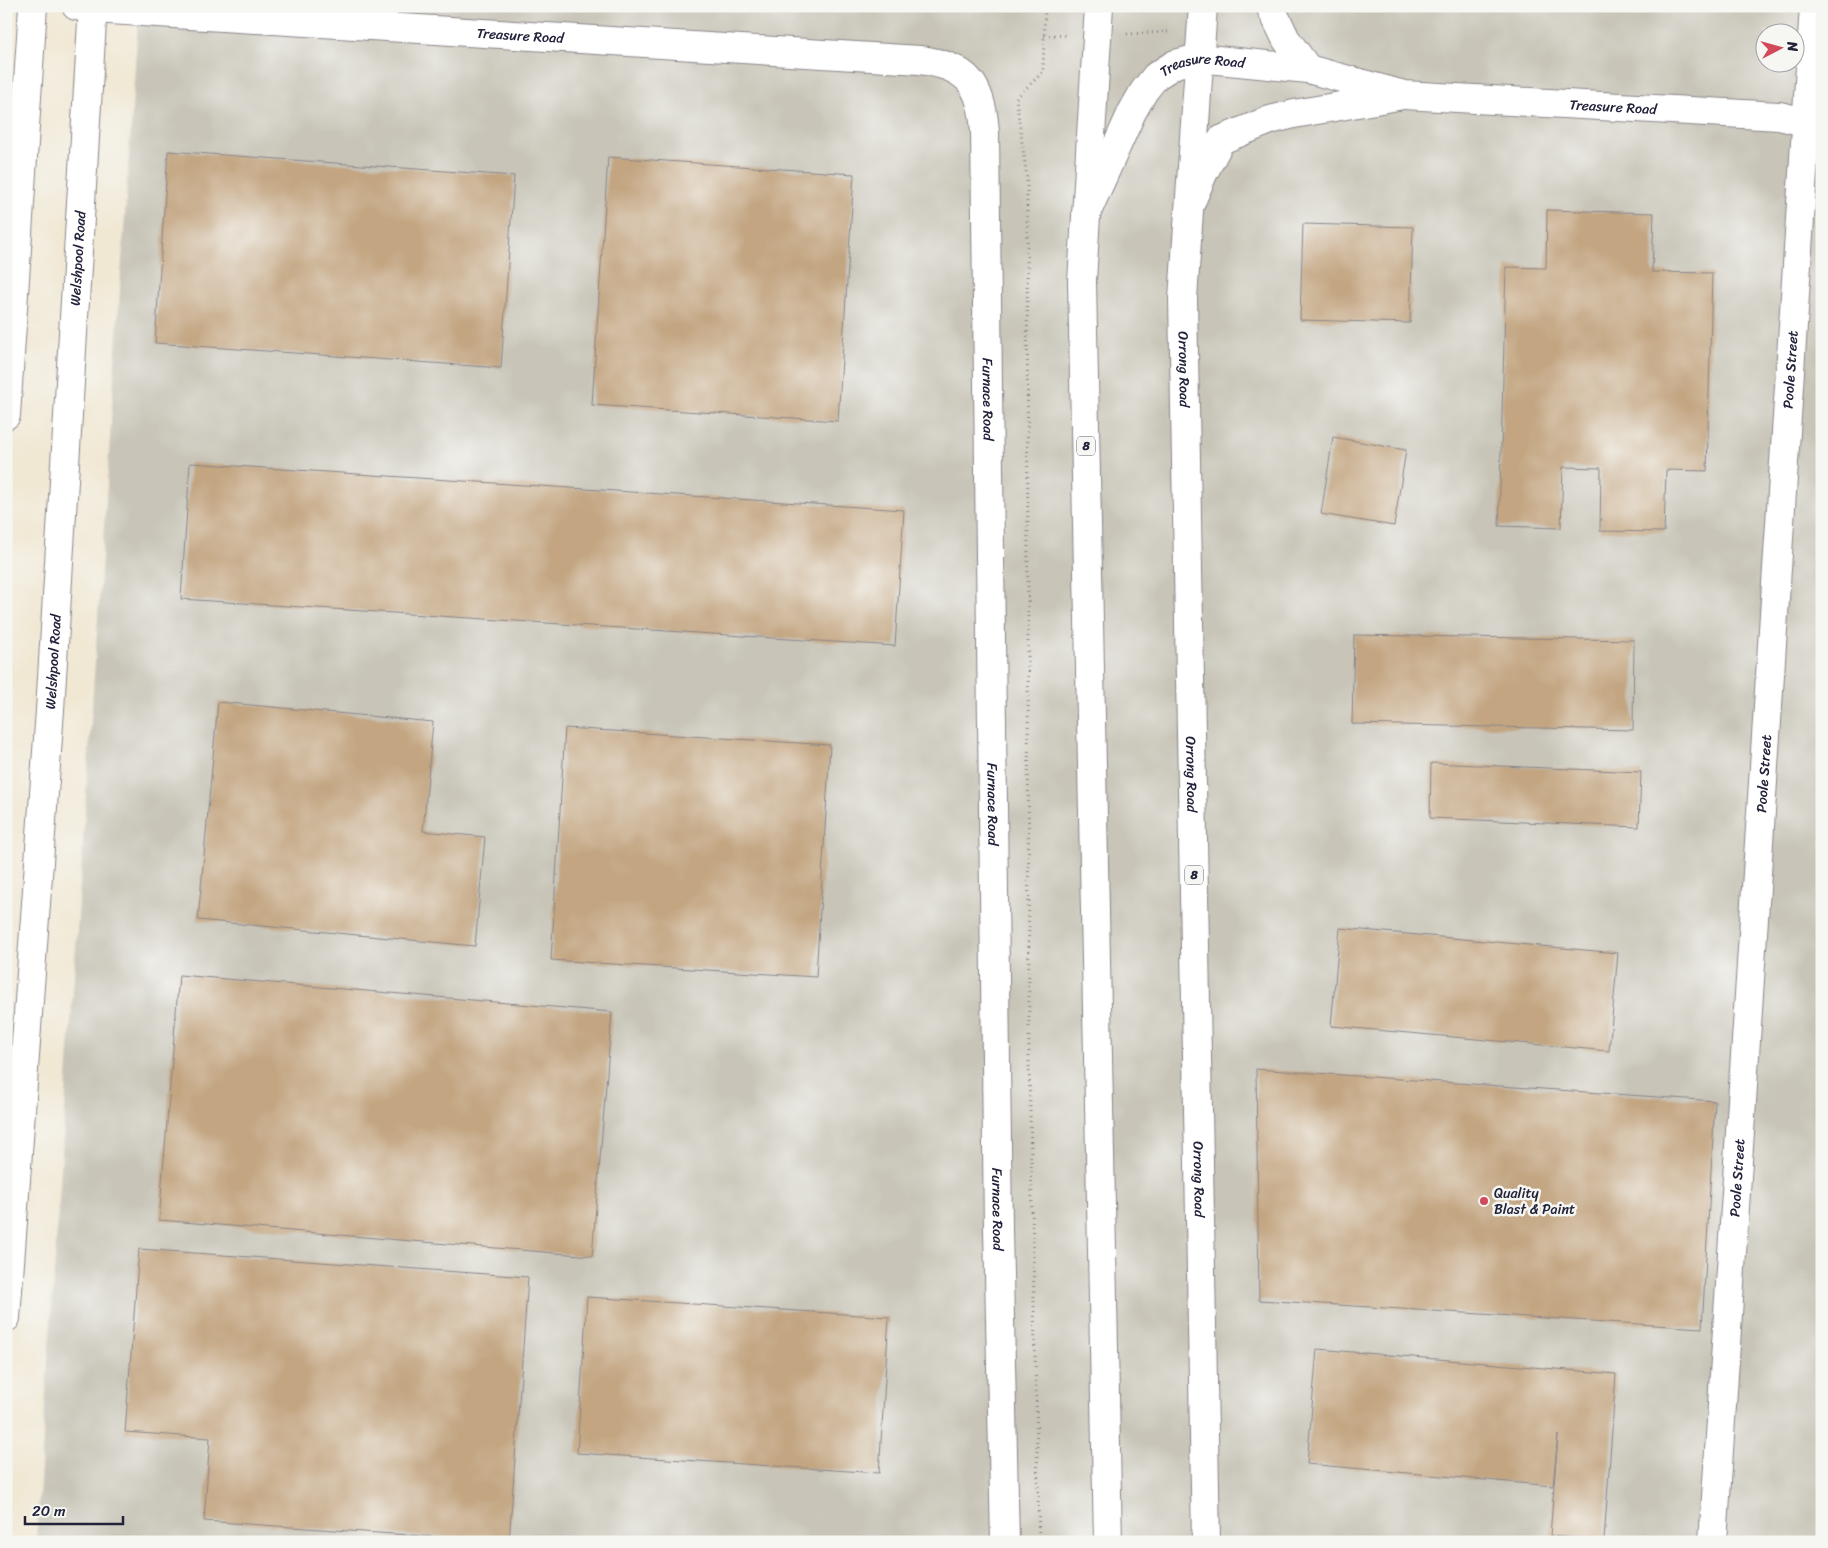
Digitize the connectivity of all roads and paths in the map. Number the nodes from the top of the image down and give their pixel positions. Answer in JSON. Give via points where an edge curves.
{"nodes":[{"id":1,"x":34,"y":6,"type":"edge"},
{"id":2,"x":1045,"y":6,"type":"edge"},
{"id":3,"x":1099,"y":6,"type":"edge"},
{"id":4,"x":1270,"y":6,"type":"edge"},
{"id":5,"x":1814,"y":6,"type":"edge"},
{"id":6,"x":87,"y":7,"type":"edge"},
{"id":7,"x":1203,"y":15,"type":"edge"},
{"id":8,"x":1097,"y":34,"type":"junction"},
{"id":9,"x":1044,"y":36,"type":"junction"},
{"id":10,"x":1198,"y":58,"type":"junction"},
{"id":11,"x":1308,"y":69,"type":"junction"},
{"id":12,"x":961,"y":73,"type":"joint"},
{"id":13,"x":1404,"y":95,"type":"junction"},
{"id":14,"x":1814,"y":125,"type":"edge"},
{"id":15,"x":1188,"y":208,"type":"junction"},
{"id":16,"x":1086,"y":216,"type":"junction"},
{"id":17,"x":6,"y":415,"type":"edge"},
{"id":18,"x":6,"y":1318,"type":"edge"},
{"id":19,"x":1005,"y":1542,"type":"edge"},
{"id":20,"x":1039,"y":1542,"type":"edge"},
{"id":21,"x":1108,"y":1542,"type":"edge"},
{"id":22,"x":1206,"y":1542,"type":"edge"},
{"id":23,"x":1713,"y":1542,"type":"edge"}],
"edges":[{"from":1,"to":17,"type":"main road"},
{"from":2,"to":9,"type":"path"},
{"from":3,"to":8,"type":"main road","number":"8"},
{"from":4,"to":11,"type":"main road","via":[[1286,39]]},
{"from":5,"to":14,"type":"main road","name":"Poole Street"},
{"from":6,"to":12,"type":"main road","name":"Treasure Road","via":[[920,60],[943,63]]},
{"from":6,"to":18,"type":"main road","name":"Welshpool Road","via":[[50,710]]},
{"from":7,"to":8,"type":"path","via":[[1163,33]]},
{"from":7,"to":10,"type":"main road","name":"Orrong Road","number":"8"},
{"from":8,"to":9,"type":"path"},
{"from":8,"to":16,"type":"main road","number":"8"},
{"from":9,"to":20,"type":"path","via":[[1043,72],[1016,98],[1027,178],[1029,1061]]},
{"from":10,"to":11,"type":"main road","name":"Treasure Road"},
{"from":10,"to":15,"type":"main road","name":"Orrong Road","number":"8"},
{"from":10,"to":16,"type":"main road","name":"Treasure Road","via":[[1175,64],[1156,76],[1144,91]]},
{"from":11,"to":13,"type":"main road","name":"Treasure Road"},
{"from":12,"to":19,"type":"main road","name":"Furnace Road","via":[[974,87],[983,106],[984,132],[998,1240]]},
{"from":13,"to":14,"type":"main road","name":"Treasure Road","via":[[1779,116]]},
{"from":13,"to":15,"type":"main road","name":"Treasure Road","via":[[1294,114],[1270,120],[1222,140]]},
{"from":14,"to":23,"type":"main road","name":"Poole Street"},
{"from":15,"to":22,"type":"main road","name":"Orrong Road","number":"8","via":[[1183,309]]},
{"from":16,"to":21,"type":"main road","number":"8","via":[[1082,281]]}]}
